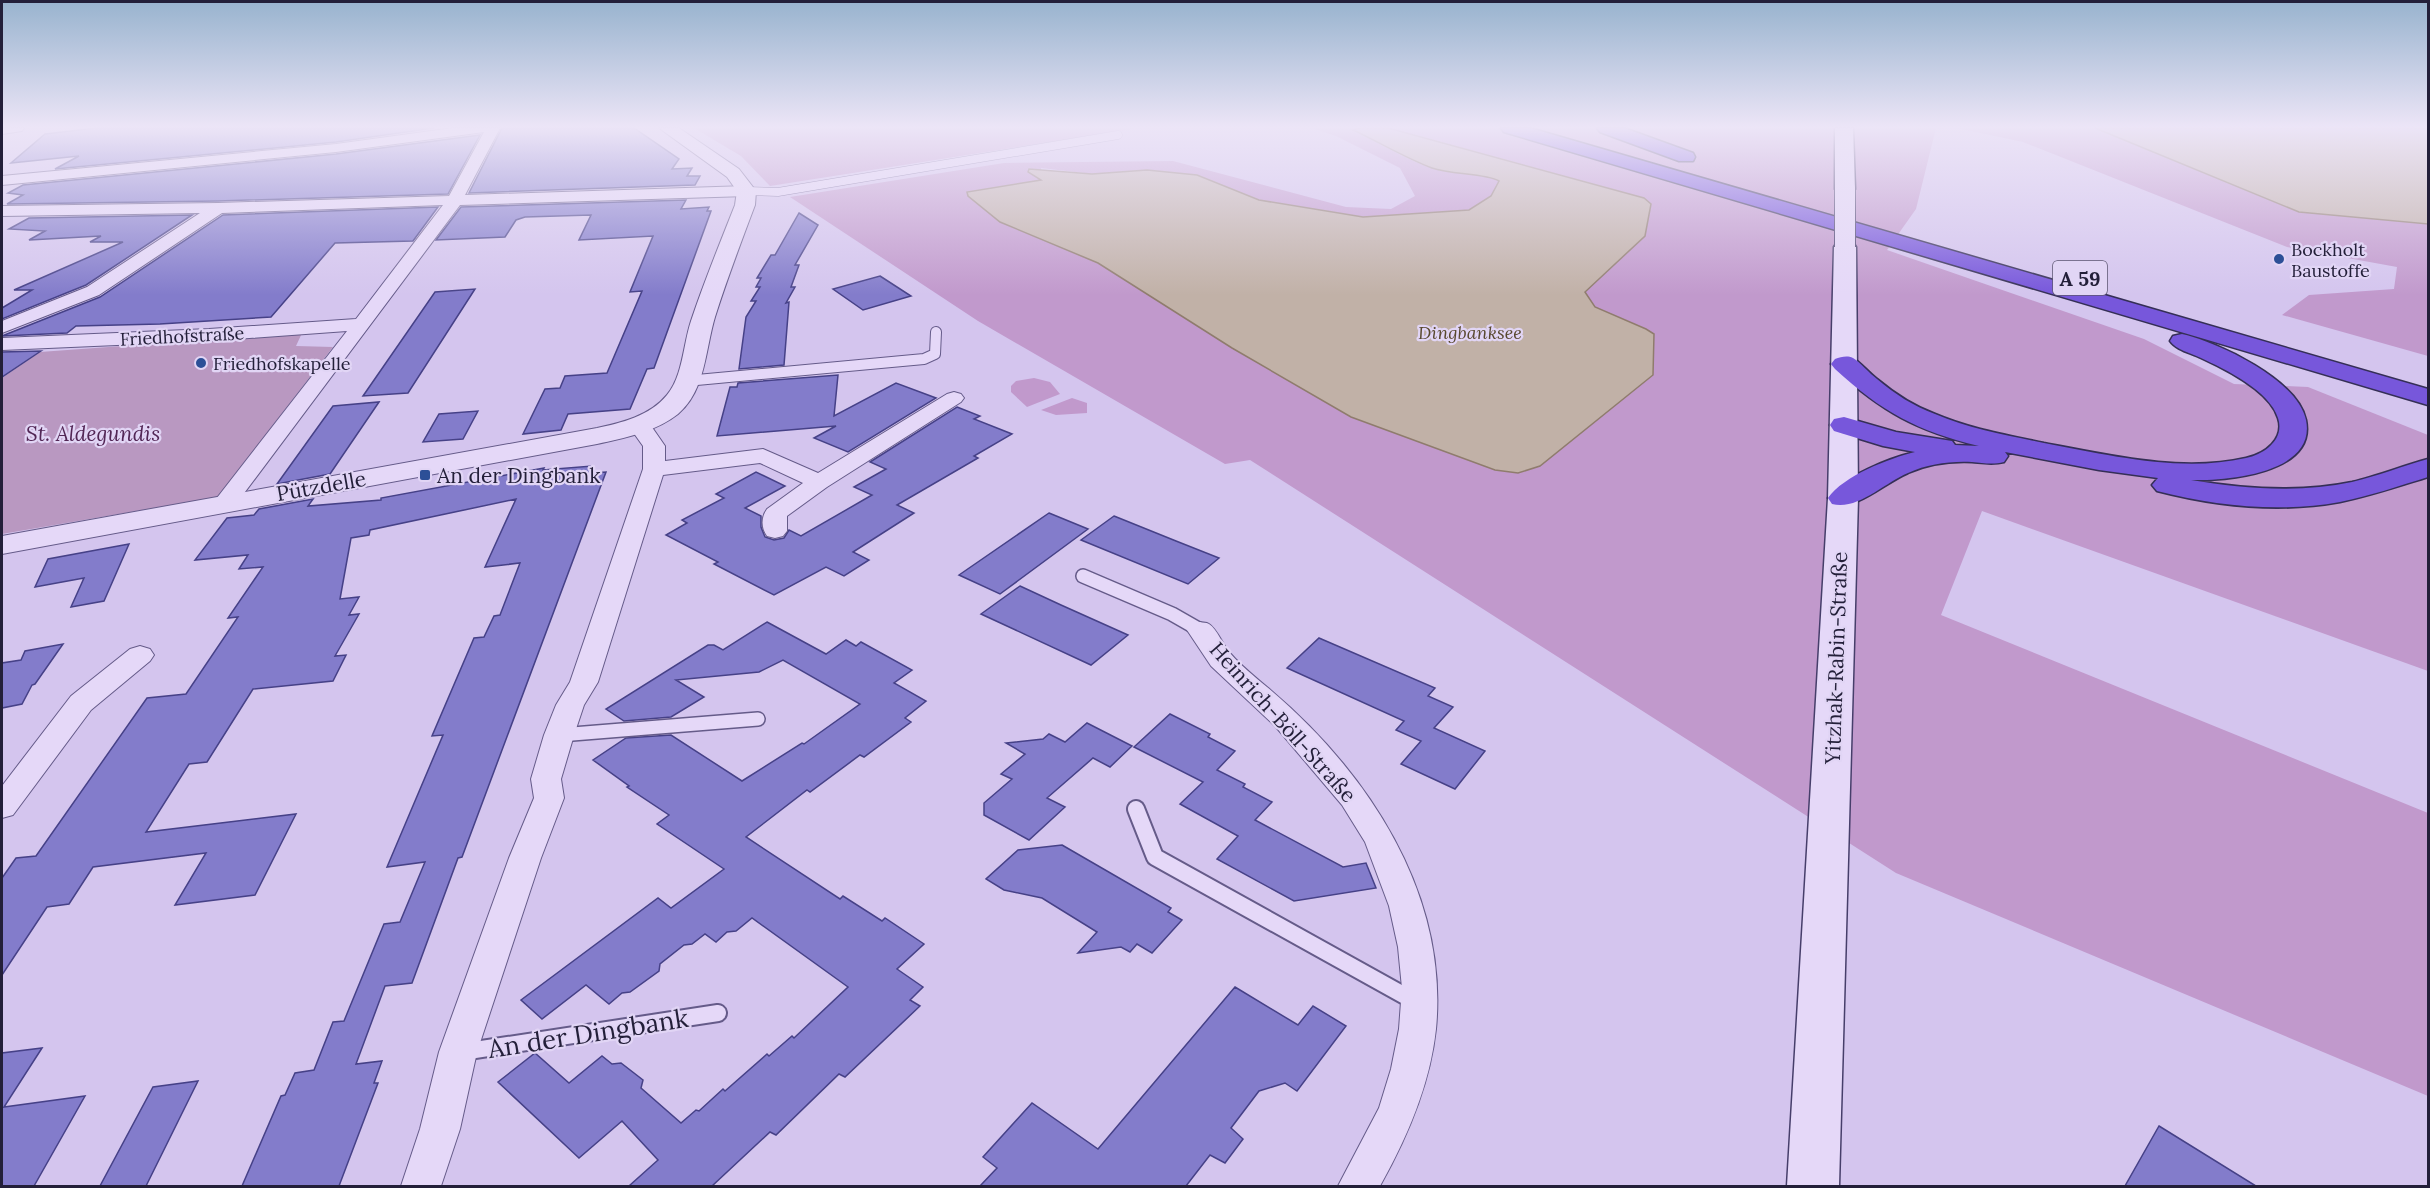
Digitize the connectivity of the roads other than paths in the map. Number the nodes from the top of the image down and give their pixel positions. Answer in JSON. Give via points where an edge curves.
{"nodes":[{"id":1,"x":463,"y":183,"type":"edge"},
{"id":2,"x":741,"y":183,"type":"edge"},
{"id":3,"x":829,"y":183,"type":"edge"},
{"id":4,"x":1700,"y":183,"type":"edge"},
{"id":5,"x":1764,"y":183,"type":"edge"},
{"id":6,"x":1845,"y":183,"type":"edge"},
{"id":7,"x":747,"y":191,"type":"junction"},
{"id":8,"x":454,"y":201,"type":"junction"},
{"id":9,"x":218,"y":208,"type":"junction"},
{"id":10,"x":2,"y":211,"type":"edge"},
{"id":11,"x":2004,"y":272,"type":"junction"},
{"id":12,"x":362,"y":324,"type":"junction"},
{"id":13,"x":2,"y":327,"type":"edge"},
{"id":14,"x":936,"y":332,"type":"dead end"},
{"id":15,"x":2,"y":344,"type":"edge"},
{"id":16,"x":1844,"y":364,"type":"junction"},
{"id":17,"x":686,"y":381,"type":"junction"},
{"id":18,"x":2428,"y":382,"type":"edge"},
{"id":19,"x":2428,"y":397,"type":"edge"},
{"id":20,"x":954,"y":398,"type":"dead end"},
{"id":21,"x":639,"y":425,"type":"junction"},
{"id":22,"x":1844,"y":425,"type":"junction"},
{"id":23,"x":913,"y":443,"type":"dead end"},
{"id":24,"x":882,"y":444,"type":"junction"},
{"id":25,"x":1967,"y":444,"type":"junction"},
{"id":26,"x":2428,"y":468,"type":"edge"},
{"id":27,"x":654,"y":470,"type":"junction"},
{"id":28,"x":819,"y":482,"type":"junction"},
{"id":29,"x":1843,"y":498,"type":"junction"},
{"id":30,"x":225,"y":503,"type":"junction"},
{"id":31,"x":775,"y":531,"type":"dead end"},
{"id":32,"x":2,"y":545,"type":"edge"},
{"id":33,"x":1083,"y":576,"type":"dead end"},
{"id":34,"x":1200,"y":630,"type":"joint"},
{"id":35,"x":140,"y":655,"type":"dead end"},
{"id":36,"x":758,"y":719,"type":"dead end"},
{"id":37,"x":559,"y":735,"type":"junction"},
{"id":38,"x":2,"y":807,"type":"edge"},
{"id":39,"x":1136,"y":809,"type":"dead end"},
{"id":40,"x":1420,"y":1005,"type":"junction"},
{"id":41,"x":718,"y":1013,"type":"dead end"},
{"id":42,"x":458,"y":1052,"type":"junction"},
{"id":43,"x":422,"y":1186,"type":"edge"},
{"id":44,"x":1358,"y":1186,"type":"edge"},
{"id":45,"x":1813,"y":1186,"type":"edge"}],
"edges":[{"from":1,"to":8,"type":"street"},
{"from":2,"to":7,"type":"street"},
{"from":3,"to":7,"type":"lane","via":[[778,192]]},
{"from":4,"to":11,"type":"highway","number":"A 59"},
{"from":5,"to":18,"type":"highway","number":"A 59"},
{"from":6,"to":16,"type":"main road","name":"Yitzhak-Rabin-Straße","bridge":true},
{"from":7,"to":8,"type":"street"},
{"from":7,"to":17,"type":"street","via":[[701,323]]},
{"from":8,"to":9,"type":"street"},
{"from":8,"to":12,"type":"street"},
{"from":9,"to":10,"type":"street"},
{"from":9,"to":13,"type":"street","via":[[93,291]]},
{"from":11,"to":19,"type":"highway","number":"A 59"},
{"from":11,"to":25,"type":"highway","via":[[2198,347],[2243,371],[2276,393],[2289,410],[2294,428],[2290,443],[2269,460],[2216,470],[2184,471]]},
{"from":12,"to":15,"type":"street","name":"Friedhofstraße","via":[[209,336]]},
{"from":12,"to":30,"type":"street"},
{"from":14,"to":17,"type":"lane","via":[[935,354],[924,359]]},
{"from":16,"to":22,"type":"main road","name":"Yitzhak-Rabin-Straße"},
{"from":16,"to":25,"type":"highway","via":[[1879,394]]},
{"from":17,"to":21,"type":"street","via":[[671,406]]},
{"from":20,"to":24,"type":"street"},
{"from":21,"to":27,"type":"street","name":"An der Dingbank","via":[[654,446]]},
{"from":21,"to":30,"type":"street","name":"Pützdelle","via":[[571,441]]},
{"from":22,"to":25,"type":"highway","via":[[1893,440]]},
{"from":22,"to":29,"type":"main road","name":"Yitzhak-Rabin-Straße"},
{"from":23,"to":24,"type":"street"},
{"from":24,"to":28,"type":"street"},
{"from":25,"to":26,"type":"highway","via":[[2226,496],[2280,499],[2328,495]]},
{"from":25,"to":29,"type":"highway","via":[[1895,466]]},
{"from":27,"to":28,"type":"street","via":[[763,456]]},
{"from":27,"to":37,"type":"street","name":"An der Dingbank","via":[[584,682]]},
{"from":28,"to":31,"type":"street","via":[[776,514]]},
{"from":29,"to":45,"type":"main road","name":"Yitzhak-Rabin-Straße"},
{"from":30,"to":32,"type":"street","name":"Pützdelle"},
{"from":33,"to":34,"type":"lane","name":"Heinrich-Böll-Straße"},
{"from":34,"to":40,"type":"street","name":"Heinrich-Böll-Straße","via":[[1222,662],[1291,725],[1360,808],[1379,838],[1400,886],[1418,949]]},
{"from":35,"to":38,"type":"street","via":[[81,703]]},
{"from":36,"to":37,"type":"lane"},
{"from":37,"to":42,"type":"street","name":"An der Dingbank","via":[[546,778],[549,798]]},
{"from":39,"to":40,"type":"lane","via":[[1155,857]]},
{"from":40,"to":44,"type":"street","name":"Heinrich-Böll-Straße","via":[[1415,1051],[1400,1105],[1375,1160]]},
{"from":41,"to":42,"type":"lane","name":"An der Dingbank"},
{"from":42,"to":43,"type":"street","name":"An der Dingbank"}]}
